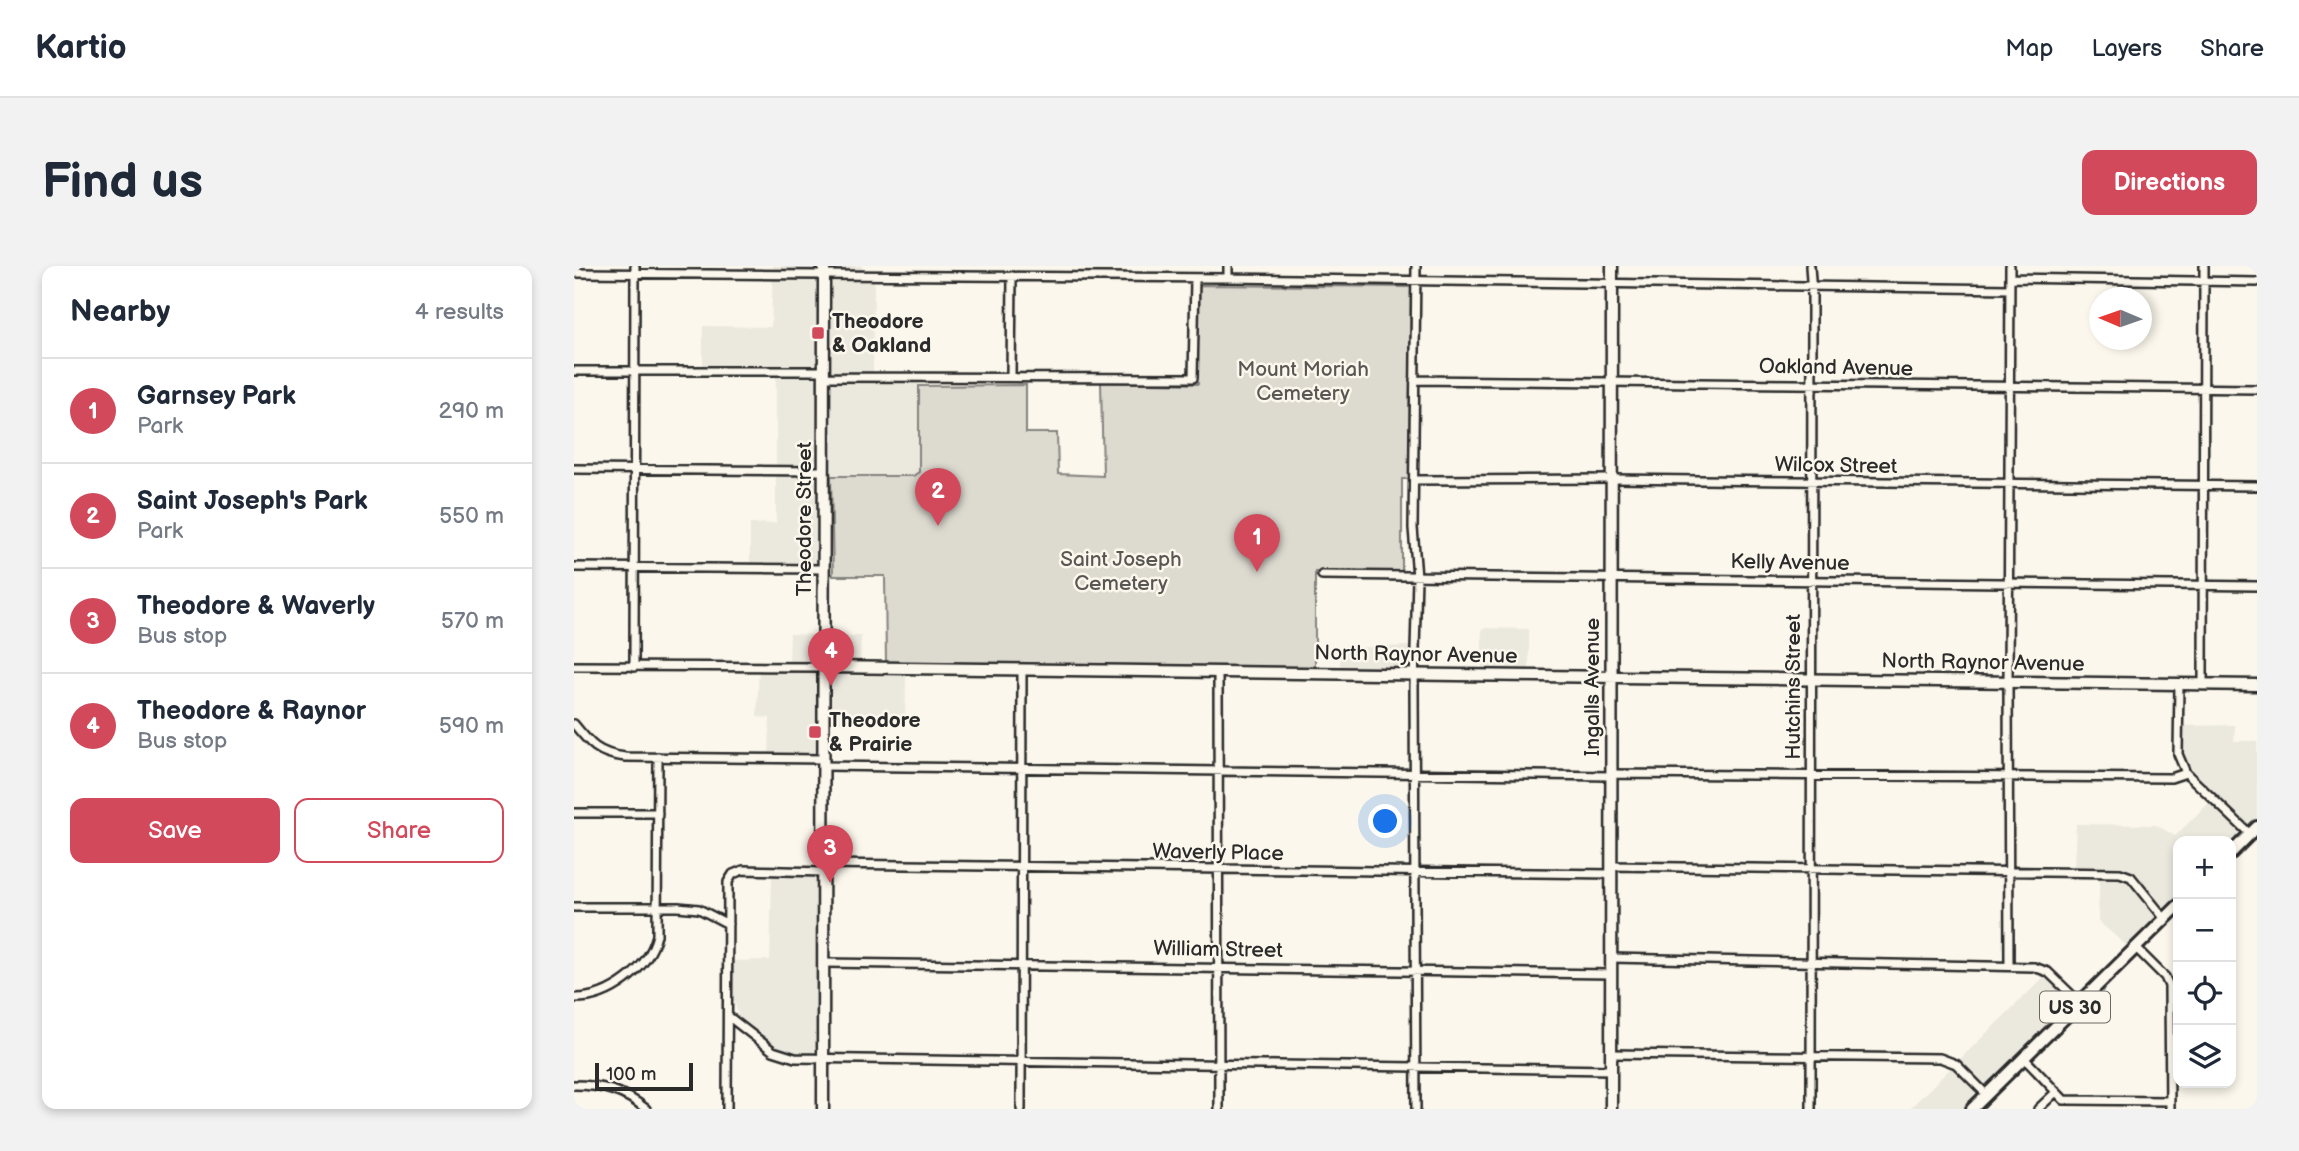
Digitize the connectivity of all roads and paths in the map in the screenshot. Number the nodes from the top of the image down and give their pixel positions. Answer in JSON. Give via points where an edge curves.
{"nodes":[{"id":1,"x":1043,"y":266,"type":"edge"},
{"id":2,"x":1228,"y":266,"type":"edge"},
{"id":3,"x":1416,"y":266,"type":"edge"},
{"id":4,"x":1612,"y":266,"type":"edge"},
{"id":5,"x":1810,"y":266,"type":"edge"},
{"id":6,"x":2010,"y":266,"type":"edge"},
{"id":7,"x":2204,"y":266,"type":"edge"},
{"id":8,"x":635,"y":270,"type":"edge"},
{"id":9,"x":824,"y":270,"type":"edge"},
{"id":10,"x":574,"y":273,"type":"edge"},
{"id":11,"x":1012,"y":276,"type":"junction"},
{"id":12,"x":1043,"y":276,"type":"junction"},
{"id":13,"x":1195,"y":278,"type":"junction"},
{"id":14,"x":1228,"y":278,"type":"junction"},
{"id":15,"x":2010,"y":278,"type":"junction"},
{"id":16,"x":1416,"y":282,"type":"junction"},
{"id":17,"x":2204,"y":282,"type":"junction"},
{"id":18,"x":2257,"y":282,"type":"edge"},
{"id":19,"x":1612,"y":284,"type":"junction"},
{"id":20,"x":1811,"y":286,"type":"junction"},
{"id":21,"x":2010,"y":289,"type":"junction"},
{"id":22,"x":574,"y":371,"type":"edge"},
{"id":23,"x":635,"y":372,"type":"junction"},
{"id":24,"x":824,"y":374,"type":"junction"},
{"id":25,"x":1011,"y":377,"type":"junction"},
{"id":26,"x":1414,"y":380,"type":"junction"},
{"id":27,"x":1612,"y":382,"type":"junction"},
{"id":28,"x":1812,"y":385,"type":"junction"},
{"id":29,"x":2010,"y":387,"type":"junction"},
{"id":30,"x":2204,"y":388,"type":"junction"},
{"id":31,"x":2257,"y":389,"type":"edge"},
{"id":32,"x":574,"y":469,"type":"edge"},
{"id":33,"x":635,"y":470,"type":"junction"},
{"id":34,"x":824,"y":471,"type":"junction"},
{"id":35,"x":1612,"y":479,"type":"junction"},
{"id":36,"x":1414,"y":480,"type":"junction"},
{"id":37,"x":1811,"y":482,"type":"junction"},
{"id":38,"x":2009,"y":485,"type":"junction"},
{"id":39,"x":2203,"y":486,"type":"junction"},
{"id":40,"x":2257,"y":486,"type":"edge"},
{"id":41,"x":574,"y":568,"type":"edge"},
{"id":42,"x":634,"y":568,"type":"junction"},
{"id":43,"x":824,"y":569,"type":"junction"},
{"id":44,"x":1322,"y":575,"type":"dead end"},
{"id":45,"x":1417,"y":577,"type":"junction"},
{"id":46,"x":1612,"y":577,"type":"junction"},
{"id":47,"x":1811,"y":580,"type":"junction"},
{"id":48,"x":2008,"y":583,"type":"junction"},
{"id":49,"x":2203,"y":585,"type":"junction"},
{"id":50,"x":2257,"y":586,"type":"edge"},
{"id":51,"x":574,"y":666,"type":"edge"},
{"id":52,"x":634,"y":667,"type":"junction"},
{"id":53,"x":824,"y":667,"type":"junction"},
{"id":54,"x":1022,"y":670,"type":"junction"},
{"id":55,"x":1218,"y":671,"type":"junction"},
{"id":56,"x":1416,"y":675,"type":"junction"},
{"id":57,"x":1612,"y":675,"type":"junction"},
{"id":58,"x":1811,"y":678,"type":"junction"},
{"id":59,"x":2008,"y":681,"type":"junction"},
{"id":60,"x":2179,"y":684,"type":"junction"},
{"id":61,"x":2203,"y":684,"type":"junction"},
{"id":62,"x":2257,"y":685,"type":"edge"},
{"id":63,"x":574,"y":724,"type":"edge"},
{"id":64,"x":658,"y":757,"type":"junction"},
{"id":65,"x":824,"y":762,"type":"junction"},
{"id":66,"x":1022,"y":767,"type":"junction"},
{"id":67,"x":1218,"y":771,"type":"junction"},
{"id":68,"x":1415,"y":773,"type":"junction"},
{"id":69,"x":2186,"y":773,"type":"junction"},
{"id":70,"x":1611,"y":775,"type":"junction"},
{"id":71,"x":1811,"y":776,"type":"junction"},
{"id":72,"x":2008,"y":778,"type":"junction"},
{"id":73,"x":574,"y":813,"type":"edge"},
{"id":74,"x":658,"y":813,"type":"junction"},
{"id":75,"x":2253,"y":831,"type":"edge"},
{"id":76,"x":2236,"y":848,"type":"edge"},
{"id":77,"x":1021,"y":866,"type":"junction"},
{"id":78,"x":824,"y":868,"type":"junction"},
{"id":79,"x":1811,"y":869,"type":"junction"},
{"id":80,"x":1219,"y":870,"type":"junction"},
{"id":81,"x":1415,"y":870,"type":"junction"},
{"id":82,"x":1611,"y":870,"type":"junction"},
{"id":83,"x":2009,"y":872,"type":"junction"},
{"id":84,"x":574,"y":907,"type":"edge"},
{"id":85,"x":658,"y":907,"type":"junction"},
{"id":86,"x":2173,"y":910,"type":"edge"},
{"id":87,"x":2165,"y":919,"type":"junction"},
{"id":88,"x":727,"y":924,"type":"junction"},
{"id":89,"x":2136,"y":948,"type":"junction"},
{"id":90,"x":1611,"y":958,"type":"junction"},
{"id":91,"x":824,"y":963,"type":"junction"},
{"id":92,"x":1811,"y":963,"type":"junction"},
{"id":93,"x":1021,"y":965,"type":"junction"},
{"id":94,"x":2009,"y":966,"type":"junction"},
{"id":95,"x":1219,"y":967,"type":"junction"},
{"id":96,"x":1415,"y":970,"type":"junction"},
{"id":97,"x":1611,"y":974,"type":"junction"},
{"id":98,"x":574,"y":998,"type":"edge"},
{"id":99,"x":2080,"y":1003,"type":"junction"},
{"id":100,"x":2173,"y":1003,"type":"edge"},
{"id":101,"x":728,"y":1016,"type":"junction"},
{"id":102,"x":2173,"y":1025,"type":"edge"},
{"id":103,"x":1612,"y":1054,"type":"junction"},
{"id":104,"x":1812,"y":1056,"type":"junction"},
{"id":105,"x":2023,"y":1057,"type":"junction"},
{"id":106,"x":824,"y":1060,"type":"junction"},
{"id":107,"x":1021,"y":1062,"type":"junction"},
{"id":108,"x":1219,"y":1066,"type":"junction"},
{"id":109,"x":1416,"y":1069,"type":"junction"},
{"id":110,"x":1611,"y":1070,"type":"junction"},
{"id":111,"x":574,"y":1085,"type":"edge"},
{"id":112,"x":2056,"y":1092,"type":"junction"},
{"id":113,"x":1987,"y":1095,"type":"junction"},
{"id":114,"x":2170,"y":1105,"type":"edge"},
{"id":115,"x":646,"y":1109,"type":"edge"},
{"id":116,"x":727,"y":1109,"type":"edge"},
{"id":117,"x":824,"y":1109,"type":"edge"},
{"id":118,"x":1021,"y":1109,"type":"edge"},
{"id":119,"x":1219,"y":1109,"type":"edge"},
{"id":120,"x":1416,"y":1109,"type":"edge"},
{"id":121,"x":1611,"y":1109,"type":"edge"},
{"id":122,"x":1811,"y":1109,"type":"edge"},
{"id":123,"x":1972,"y":1109,"type":"edge"},
{"id":124,"x":2038,"y":1109,"type":"edge"}],
"edges":[{"from":1,"to":12,"type":"street"},
{"from":2,"to":14,"type":"street"},
{"from":3,"to":16,"type":"street"},
{"from":4,"to":19,"type":"main road","name":"Ingalls Avenue"},
{"from":5,"to":20,"type":"street","name":"Hutchins Street"},
{"from":6,"to":15,"type":"street"},
{"from":7,"to":17,"type":"street"},
{"from":8,"to":9,"type":"street"},
{"from":8,"to":10,"type":"street"},
{"from":8,"to":23,"type":"street"},
{"from":9,"to":11,"type":"street"},
{"from":9,"to":24,"type":"main road","name":"Theodore Street"},
{"from":11,"to":12,"type":"street"},
{"from":11,"to":25,"type":"street"},
{"from":12,"to":13,"type":"street"},
{"from":13,"to":14,"type":"street"},
{"from":13,"to":25,"type":"street","via":[[1194,378]]},
{"from":14,"to":16,"type":"street"},
{"from":15,"to":17,"type":"street"},
{"from":15,"to":21,"type":"street"},
{"from":16,"to":19,"type":"street"},
{"from":16,"to":26,"type":"street"},
{"from":17,"to":18,"type":"street"},
{"from":17,"to":30,"type":"street"},
{"from":19,"to":20,"type":"street"},
{"from":19,"to":27,"type":"main road","name":"Ingalls Avenue"},
{"from":20,"to":21,"type":"street"},
{"from":20,"to":28,"type":"street","name":"Hutchins Street"},
{"from":21,"to":29,"type":"street"},
{"from":22,"to":23,"type":"street"},
{"from":23,"to":24,"type":"street"},
{"from":23,"to":33,"type":"street"},
{"from":24,"to":25,"type":"street"},
{"from":24,"to":34,"type":"main road","name":"Theodore Street"},
{"from":26,"to":27,"type":"street","name":"Oakland Avenue"},
{"from":26,"to":36,"type":"street"},
{"from":27,"to":28,"type":"street","name":"Oakland Avenue"},
{"from":27,"to":35,"type":"main road","name":"Ingalls Avenue"},
{"from":28,"to":29,"type":"street","name":"Oakland Avenue"},
{"from":28,"to":37,"type":"street","name":"Hutchins Street"},
{"from":29,"to":30,"type":"street","name":"Oakland Avenue"},
{"from":29,"to":38,"type":"street"},
{"from":30,"to":31,"type":"street","name":"Oakland Avenue"},
{"from":30,"to":39,"type":"street"},
{"from":32,"to":33,"type":"street"},
{"from":33,"to":34,"type":"street"},
{"from":33,"to":42,"type":"street"},
{"from":34,"to":43,"type":"main road","name":"Theodore Street"},
{"from":35,"to":36,"type":"street","name":"Wilcox Street"},
{"from":35,"to":37,"type":"street","name":"Wilcox Street"},
{"from":35,"to":46,"type":"main road","name":"Ingalls Avenue"},
{"from":36,"to":45,"type":"street"},
{"from":37,"to":38,"type":"street","name":"Wilcox Street"},
{"from":37,"to":47,"type":"street","name":"Hutchins Street"},
{"from":38,"to":39,"type":"street","name":"Wilcox Street"},
{"from":38,"to":48,"type":"street"},
{"from":39,"to":40,"type":"street","name":"Wilcox Street"},
{"from":39,"to":49,"type":"street"},
{"from":41,"to":42,"type":"street"},
{"from":42,"to":43,"type":"street"},
{"from":42,"to":52,"type":"street"},
{"from":43,"to":53,"type":"main road","name":"Theodore Street"},
{"from":44,"to":45,"type":"street","name":"Kelly Avenue"},
{"from":45,"to":46,"type":"street","name":"Kelly Avenue"},
{"from":45,"to":56,"type":"street"},
{"from":46,"to":47,"type":"street","name":"Kelly Avenue"},
{"from":46,"to":57,"type":"main road","name":"Ingalls Avenue"},
{"from":47,"to":48,"type":"street","name":"Kelly Avenue"},
{"from":47,"to":58,"type":"street","name":"Hutchins Street"},
{"from":48,"to":49,"type":"street","name":"Kelly Avenue"},
{"from":48,"to":59,"type":"street"},
{"from":49,"to":50,"type":"street","name":"Kelly Avenue"},
{"from":49,"to":61,"type":"street"},
{"from":51,"to":52,"type":"street","name":"North Raynor Avenue"},
{"from":52,"to":53,"type":"street","name":"North Raynor Avenue"},
{"from":53,"to":54,"type":"main road","name":"North Raynor Avenue"},
{"from":53,"to":65,"type":"main road","name":"Theodore Street"},
{"from":54,"to":55,"type":"main road","name":"North Raynor Avenue"},
{"from":54,"to":66,"type":"street"},
{"from":55,"to":56,"type":"main road","name":"North Raynor Avenue"},
{"from":55,"to":67,"type":"street"},
{"from":56,"to":57,"type":"main road","name":"North Raynor Avenue"},
{"from":56,"to":68,"type":"street"},
{"from":57,"to":58,"type":"main road","name":"North Raynor Avenue"},
{"from":57,"to":70,"type":"main road","name":"Ingalls Avenue"},
{"from":58,"to":59,"type":"main road","name":"North Raynor Avenue"},
{"from":58,"to":71,"type":"street","name":"Hutchins Street"},
{"from":59,"to":60,"type":"main road","name":"North Raynor Avenue"},
{"from":59,"to":72,"type":"street"},
{"from":60,"to":61,"type":"main road","name":"North Raynor Avenue"},
{"from":60,"to":69,"type":"street","via":[[2178,754]]},
{"from":61,"to":62,"type":"main road","name":"North Raynor Avenue"},
{"from":63,"to":64,"type":"street","via":[[594,748],[608,755]]},
{"from":64,"to":65,"type":"street"},
{"from":64,"to":74,"type":"street"},
{"from":65,"to":66,"type":"street"},
{"from":65,"to":78,"type":"main road","name":"Theodore Street"},
{"from":66,"to":67,"type":"street"},
{"from":66,"to":77,"type":"street"},
{"from":67,"to":68,"type":"street"},
{"from":67,"to":80,"type":"street"},
{"from":68,"to":70,"type":"street"},
{"from":68,"to":81,"type":"street"},
{"from":69,"to":72,"type":"street","via":[[2171,778]]},
{"from":69,"to":75,"type":"street"},
{"from":70,"to":71,"type":"street"},
{"from":70,"to":82,"type":"main road","name":"Ingalls Avenue"},
{"from":71,"to":72,"type":"street"},
{"from":71,"to":79,"type":"street","name":"Hutchins Street"},
{"from":72,"to":83,"type":"street"},
{"from":73,"to":74,"type":"street"},
{"from":74,"to":85,"type":"street"},
{"from":75,"to":76,"type":"main road"},
{"from":77,"to":78,"type":"street","name":"Waverly Place"},
{"from":77,"to":80,"type":"street","name":"Waverly Place"},
{"from":77,"to":93,"type":"street"},
{"from":78,"to":88,"type":"street","name":"Waverly Place","via":[[733,874],[727,883]]},
{"from":78,"to":91,"type":"main road","name":"Theodore Street"},
{"from":79,"to":82,"type":"street","name":"Waverly Place"},
{"from":79,"to":83,"type":"street","name":"Waverly Place"},
{"from":79,"to":92,"type":"street","name":"Hutchins Street"},
{"from":80,"to":81,"type":"street","name":"Waverly Place"},
{"from":80,"to":95,"type":"street"},
{"from":81,"to":82,"type":"street","name":"Waverly Place"},
{"from":81,"to":96,"type":"street"},
{"from":82,"to":90,"type":"main road","name":"Ingalls Avenue"},
{"from":83,"to":87,"type":"street","name":"Waverly Place","via":[[2120,873],[2131,877]]},
{"from":83,"to":94,"type":"street"},
{"from":84,"to":85,"type":"street"},
{"from":85,"to":88,"type":"street","via":[[699,909]]},
{"from":85,"to":98,"type":"street","via":[[654,949],[645,963],[600,994]]},
{"from":86,"to":87,"type":"main road","number":"US 30"},
{"from":87,"to":89,"type":"main road","number":"US 30"},
{"from":88,"to":101,"type":"street"},
{"from":89,"to":99,"type":"main road","number":"US 30"},
{"from":89,"to":100,"type":"street","via":[[2165,977]]},
{"from":90,"to":92,"type":"street"},
{"from":90,"to":97,"type":"main road","name":"Ingalls Avenue"},
{"from":91,"to":93,"type":"street","name":"William Street"},
{"from":91,"to":106,"type":"main road","name":"Theodore Street"},
{"from":92,"to":94,"type":"street"},
{"from":92,"to":104,"type":"street","name":"Hutchins Street"},
{"from":93,"to":95,"type":"street","name":"William Street"},
{"from":93,"to":107,"type":"street"},
{"from":94,"to":99,"type":"street","via":[[2048,972]]},
{"from":95,"to":96,"type":"street","name":"William Street"},
{"from":95,"to":108,"type":"street"},
{"from":96,"to":97,"type":"street","name":"William Street"},
{"from":96,"to":109,"type":"street"},
{"from":97,"to":103,"type":"main road","name":"Ingalls Avenue"},
{"from":99,"to":105,"type":"main road","number":"US 30"},
{"from":101,"to":106,"type":"street","via":[[773,1051]]},
{"from":101,"to":116,"type":"street"},
{"from":102,"to":114,"type":"street"},
{"from":103,"to":104,"type":"street"},
{"from":103,"to":110,"type":"main road","name":"Ingalls Avenue"},
{"from":104,"to":113,"type":"street","via":[[1940,1058],[1956,1064]]},
{"from":104,"to":122,"type":"street","name":"Hutchins Street"},
{"from":105,"to":112,"type":"street"},
{"from":105,"to":113,"type":"main road","number":"US 30"},
{"from":106,"to":107,"type":"street"},
{"from":106,"to":117,"type":"main road","name":"Theodore Street"},
{"from":107,"to":108,"type":"street"},
{"from":107,"to":118,"type":"street"},
{"from":108,"to":109,"type":"street"},
{"from":108,"to":119,"type":"street"},
{"from":109,"to":110,"type":"street"},
{"from":109,"to":120,"type":"street"},
{"from":110,"to":121,"type":"main road","name":"Ingalls Avenue"},
{"from":111,"to":115,"type":"street","via":[[610,1089]]},
{"from":112,"to":114,"type":"street","via":[[2064,1100]]},
{"from":112,"to":124,"type":"street"},
{"from":113,"to":123,"type":"main road","number":"US 30"}]}
